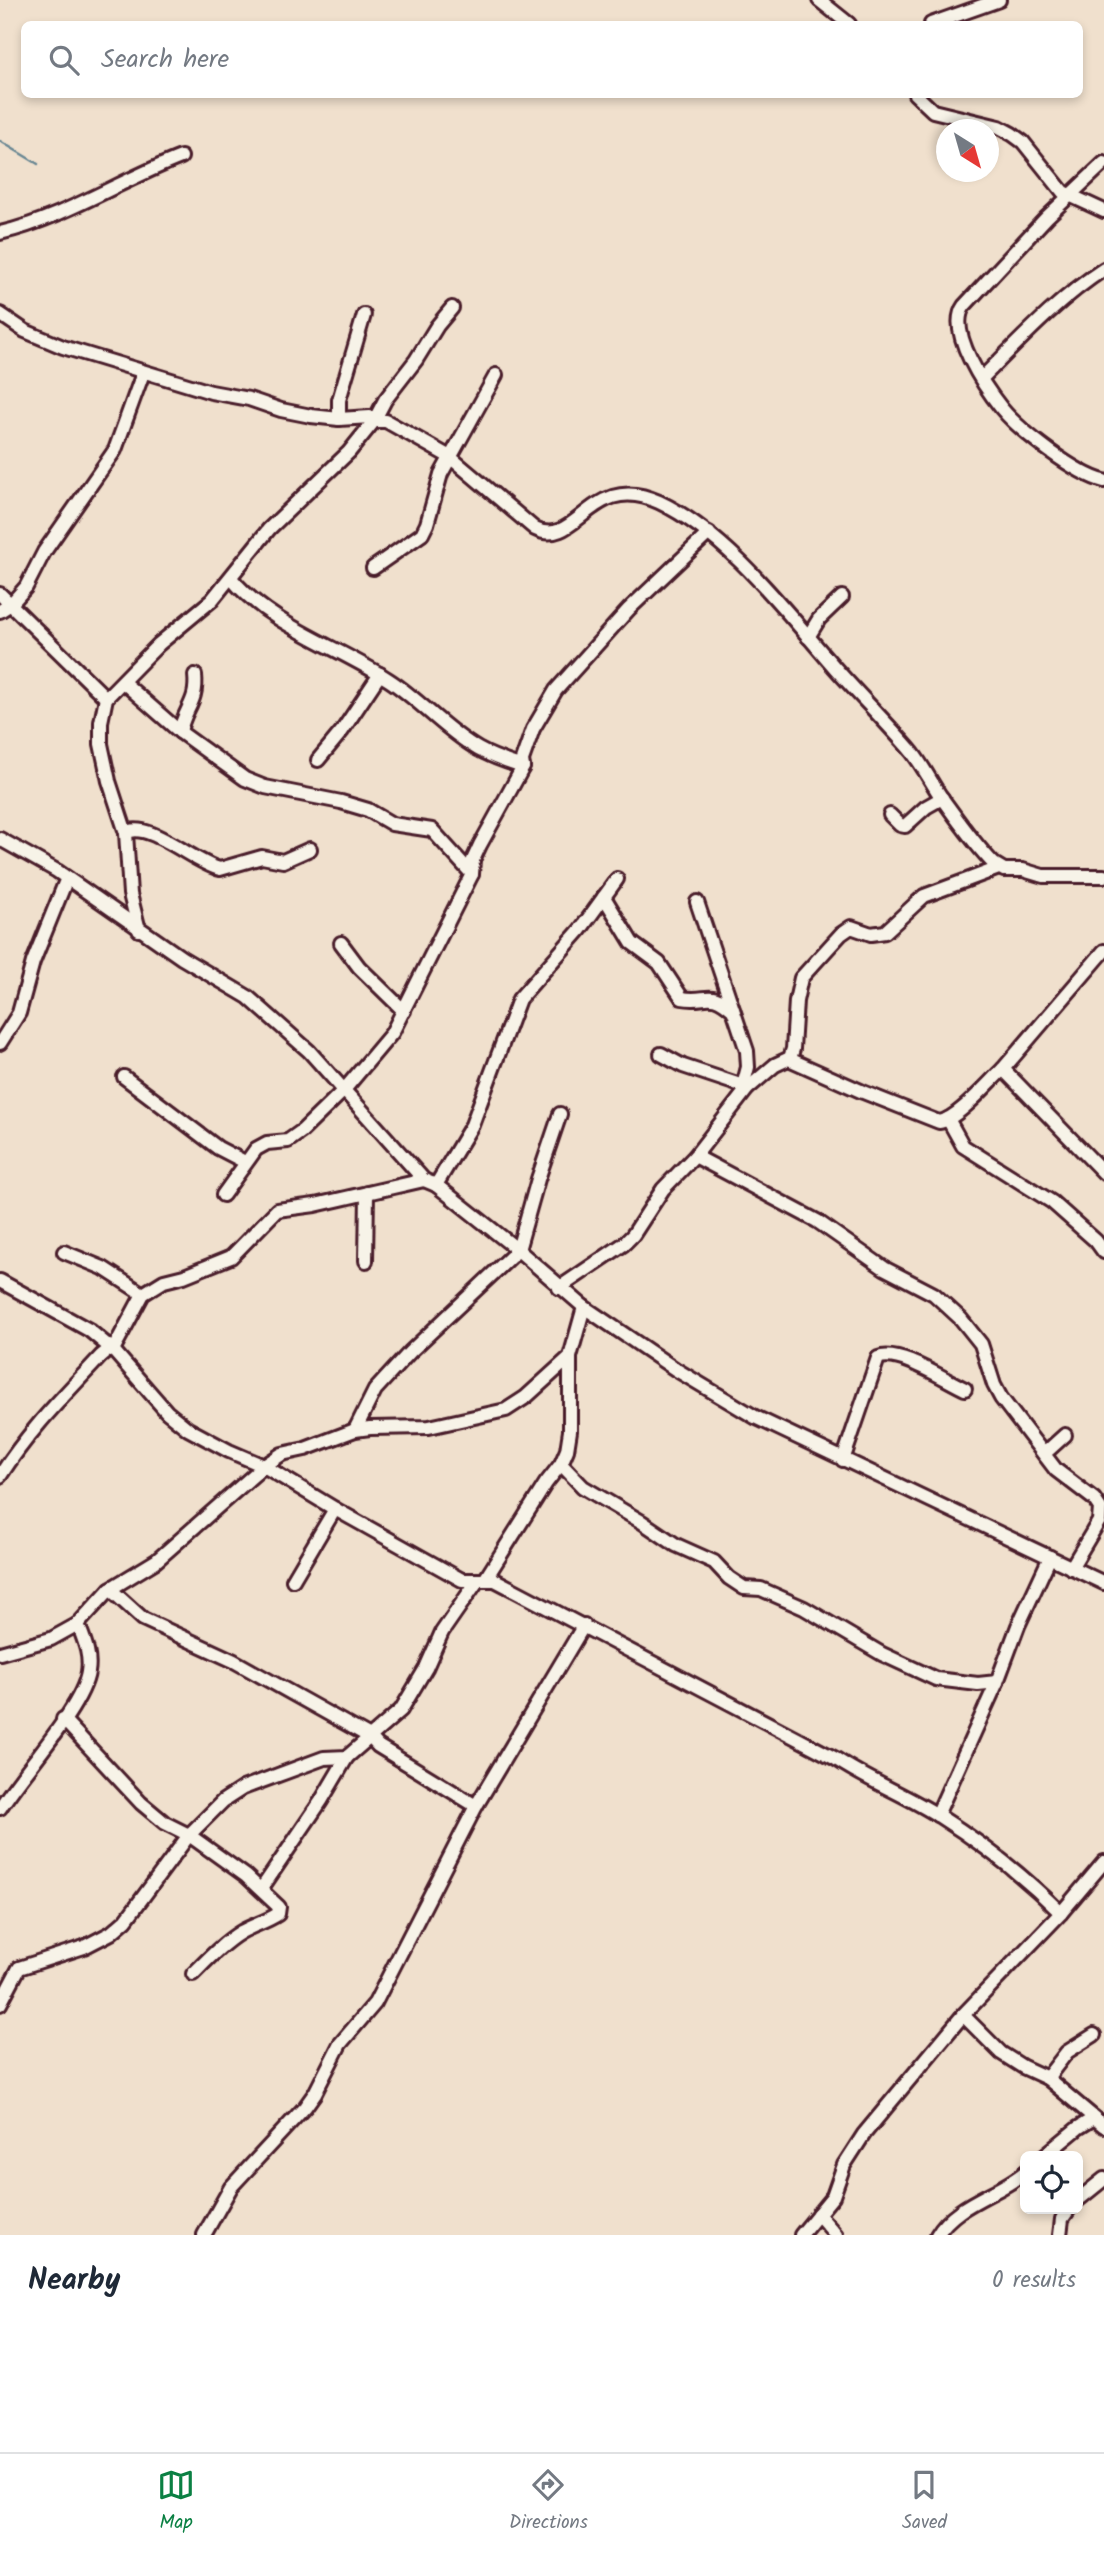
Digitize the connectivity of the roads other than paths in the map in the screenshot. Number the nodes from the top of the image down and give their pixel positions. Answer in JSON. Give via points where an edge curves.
{"nodes":[{"id":1,"x":819,"y":0,"type":"edge"},
{"id":2,"x":999,"y":0,"type":"edge"},
{"id":3,"x":845,"y":21,"type":"edge"},
{"id":4,"x":940,"y":21,"type":"edge"},
{"id":5,"x":920,"y":98,"type":"edge"},
{"id":6,"x":181,"y":157,"type":"dead end"},
{"id":7,"x":1104,"y":163,"type":"edge"},
{"id":8,"x":1069,"y":197,"type":"junction"},
{"id":9,"x":1104,"y":211,"type":"edge"},
{"id":10,"x":0,"y":233,"type":"edge"},
{"id":11,"x":1104,"y":269,"type":"edge"},
{"id":12,"x":452,"y":308,"type":"dead end"},
{"id":13,"x":0,"y":314,"type":"edge"},
{"id":14,"x":364,"y":315,"type":"dead end"},
{"id":15,"x":143,"y":373,"type":"junction"},
{"id":16,"x":496,"y":375,"type":"dead end"},
{"id":17,"x":982,"y":378,"type":"junction"},
{"id":18,"x":339,"y":419,"type":"junction"},
{"id":19,"x":374,"y":421,"type":"junction"},
{"id":20,"x":450,"y":457,"type":"junction"},
{"id":21,"x":1103,"y":478,"type":"edge"},
{"id":22,"x":709,"y":533,"type":"junction"},
{"id":23,"x":373,"y":568,"type":"dead end"},
{"id":24,"x":231,"y":578,"type":"junction"},
{"id":25,"x":0,"y":594,"type":"edge"},
{"id":26,"x":842,"y":597,"type":"dead end"},
{"id":27,"x":6,"y":608,"type":"edge"},
{"id":28,"x":808,"y":637,"type":"junction"},
{"id":29,"x":380,"y":674,"type":"junction"},
{"id":30,"x":195,"y":675,"type":"dead end"},
{"id":31,"x":123,"y":682,"type":"junction"},
{"id":32,"x":106,"y":698,"type":"junction"},
{"id":33,"x":180,"y":732,"type":"junction"},
{"id":34,"x":318,"y":760,"type":"dead end"},
{"id":35,"x":523,"y":766,"type":"junction"},
{"id":36,"x":942,"y":798,"type":"junction"},
{"id":37,"x":890,"y":815,"type":"dead end"},
{"id":38,"x":126,"y":833,"type":"junction"},
{"id":39,"x":0,"y":839,"type":"edge"},
{"id":40,"x":310,"y":849,"type":"dead end"},
{"id":41,"x":999,"y":868,"type":"junction"},
{"id":42,"x":472,"y":874,"type":"junction"},
{"id":43,"x":1104,"y":876,"type":"edge"},
{"id":44,"x":67,"y":878,"type":"junction"},
{"id":45,"x":617,"y":879,"type":"dead end"},
{"id":46,"x":604,"y":897,"type":"junction"},
{"id":47,"x":697,"y":902,"type":"dead end"},
{"id":48,"x":139,"y":930,"type":"junction"},
{"id":49,"x":341,"y":943,"type":"dead end"},
{"id":50,"x":1104,"y":951,"type":"edge"},
{"id":51,"x":734,"y":1010,"type":"junction"},
{"id":52,"x":404,"y":1011,"type":"junction"},
{"id":53,"x":0,"y":1043,"type":"edge"},
{"id":54,"x":661,"y":1054,"type":"dead end"},
{"id":55,"x":789,"y":1059,"type":"junction"},
{"id":56,"x":1003,"y":1069,"type":"junction"},
{"id":57,"x":124,"y":1077,"type":"dead end"},
{"id":58,"x":745,"y":1087,"type":"junction"},
{"id":59,"x":344,"y":1090,"type":"junction"},
{"id":60,"x":560,"y":1114,"type":"dead end"},
{"id":61,"x":948,"y":1119,"type":"junction"},
{"id":62,"x":695,"y":1156,"type":"junction"},
{"id":63,"x":245,"y":1162,"type":"junction"},
{"id":64,"x":1104,"y":1173,"type":"edge"},
{"id":65,"x":430,"y":1183,"type":"junction"},
{"id":66,"x":367,"y":1194,"type":"junction"},
{"id":67,"x":223,"y":1195,"type":"dead end"},
{"id":68,"x":1104,"y":1228,"type":"edge"},
{"id":69,"x":1096,"y":1241,"type":"junction"},
{"id":70,"x":518,"y":1250,"type":"junction"},
{"id":71,"x":64,"y":1252,"type":"dead end"},
{"id":72,"x":1104,"y":1252,"type":"edge"},
{"id":73,"x":366,"y":1261,"type":"dead end"},
{"id":74,"x":0,"y":1281,"type":"edge"},
{"id":75,"x":559,"y":1288,"type":"junction"},
{"id":76,"x":142,"y":1294,"type":"junction"},
{"id":77,"x":584,"y":1307,"type":"junction"},
{"id":78,"x":113,"y":1350,"type":"junction"},
{"id":79,"x":570,"y":1357,"type":"junction"},
{"id":80,"x":965,"y":1389,"type":"dead end"},
{"id":81,"x":355,"y":1430,"type":"junction"},
{"id":82,"x":1065,"y":1435,"type":"dead end"},
{"id":83,"x":1044,"y":1454,"type":"junction"},
{"id":84,"x":843,"y":1460,"type":"junction"},
{"id":85,"x":561,"y":1464,"type":"junction"},
{"id":86,"x":264,"y":1466,"type":"junction"},
{"id":87,"x":0,"y":1476,"type":"edge"},
{"id":88,"x":335,"y":1509,"type":"junction"},
{"id":89,"x":1051,"y":1557,"type":"junction"},
{"id":90,"x":1072,"y":1568,"type":"junction"},
{"id":91,"x":482,"y":1579,"type":"junction"},
{"id":92,"x":293,"y":1580,"type":"dead end"},
{"id":93,"x":1104,"y":1583,"type":"edge"},
{"id":94,"x":110,"y":1589,"type":"junction"},
{"id":95,"x":78,"y":1624,"type":"junction"},
{"id":96,"x":584,"y":1625,"type":"junction"},
{"id":97,"x":0,"y":1653,"type":"edge"},
{"id":98,"x":997,"y":1682,"type":"junction"},
{"id":99,"x":63,"y":1719,"type":"junction"},
{"id":100,"x":370,"y":1737,"type":"junction"},
{"id":101,"x":347,"y":1757,"type":"junction"},
{"id":102,"x":476,"y":1806,"type":"junction"},
{"id":103,"x":0,"y":1808,"type":"edge"},
{"id":104,"x":937,"y":1815,"type":"junction"},
{"id":105,"x":189,"y":1835,"type":"junction"},
{"id":106,"x":1104,"y":1862,"type":"edge"},
{"id":107,"x":262,"y":1888,"type":"junction"},
{"id":108,"x":1062,"y":1913,"type":"junction"},
{"id":109,"x":193,"y":1974,"type":"dead end"},
{"id":110,"x":0,"y":2004,"type":"edge"},
{"id":111,"x":963,"y":2015,"type":"junction"},
{"id":112,"x":1094,"y":2035,"type":"dead end"},
{"id":113,"x":1047,"y":2078,"type":"junction"},
{"id":114,"x":1099,"y":2122,"type":"edge"},
{"id":115,"x":1050,"y":2151,"type":"edge"},
{"id":116,"x":1020,"y":2176,"type":"edge"},
{"id":117,"x":1104,"y":2179,"type":"edge"},
{"id":118,"x":1083,"y":2196,"type":"edge"},
{"id":119,"x":818,"y":2214,"type":"junction"},
{"id":120,"x":1066,"y":2214,"type":"edge"},
{"id":121,"x":204,"y":2235,"type":"edge"},
{"id":122,"x":801,"y":2235,"type":"edge"},
{"id":123,"x":836,"y":2235,"type":"edge"},
{"id":124,"x":937,"y":2235,"type":"edge"},
{"id":125,"x":1060,"y":2235,"type":"edge"}],
"edges":[{"from":1,"to":3,"type":"street"},
{"from":2,"to":4,"type":"street"},
{"from":5,"to":8,"type":"street","via":[[936,112],[1012,134]]},
{"from":6,"to":10,"type":"street","via":[[59,214]]},
{"from":7,"to":8,"type":"street"},
{"from":8,"to":9,"type":"street"},
{"from":8,"to":17,"type":"street","via":[[960,312],[963,342]]},
{"from":11,"to":17,"type":"street","via":[[1040,319]]},
{"from":12,"to":19,"type":"street"},
{"from":13,"to":15,"type":"street","via":[[25,331]]},
{"from":14,"to":18,"type":"street","via":[[339,400]]},
{"from":15,"to":18,"type":"street","via":[[281,410]]},
{"from":15,"to":27,"type":"street","via":[[115,450],[44,552],[26,587]]},
{"from":16,"to":20,"type":"street"},
{"from":17,"to":21,"type":"street","via":[[1003,409],[1031,436],[1078,470]]},
{"from":18,"to":19,"type":"street","via":[[370,417]]},
{"from":19,"to":20,"type":"street","via":[[386,421]]},
{"from":19,"to":24,"type":"street","via":[[336,465],[269,528]]},
{"from":20,"to":22,"type":"street","via":[[535,530],[547,534],[558,532],[604,500],[627,493],[663,504]]},
{"from":20,"to":23,"type":"street","via":[[422,534]]},
{"from":22,"to":28,"type":"street"},
{"from":22,"to":35,"type":"street","via":[[629,609],[556,690],[533,729]]},
{"from":24,"to":29,"type":"street","via":[[270,612]]},
{"from":24,"to":31,"type":"street"},
{"from":25,"to":27,"type":"street"},
{"from":26,"to":28,"type":"street"},
{"from":27,"to":32,"type":"street"},
{"from":28,"to":36,"type":"street","via":[[913,754]]},
{"from":29,"to":34,"type":"street"},
{"from":29,"to":35,"type":"street","via":[[477,748]]},
{"from":30,"to":33,"type":"street","via":[[196,694]]},
{"from":31,"to":32,"type":"street"},
{"from":31,"to":33,"type":"street"},
{"from":32,"to":38,"type":"street","via":[[101,744]]},
{"from":33,"to":42,"type":"street","via":[[260,785],[341,802],[392,824],[432,830]]},
{"from":35,"to":42,"type":"street","via":[[480,845]]},
{"from":36,"to":37,"type":"street","via":[[905,825]]},
{"from":36,"to":41,"type":"street"},
{"from":38,"to":40,"type":"street","via":[[137,829],[149,832],[220,869],[262,857],[285,861]]},
{"from":38,"to":48,"type":"street","via":[[130,894]]},
{"from":39,"to":44,"type":"street"},
{"from":41,"to":43,"type":"street","via":[[1043,876]]},
{"from":41,"to":55,"type":"street","via":[[923,896],[885,932],[874,935],[851,927],[841,934],[801,978]]},
{"from":42,"to":52,"type":"street"},
{"from":44,"to":48,"type":"street"},
{"from":44,"to":53,"type":"street","via":[[33,962],[19,1013]]},
{"from":45,"to":46,"type":"street"},
{"from":46,"to":51,"type":"street","via":[[632,943],[659,963],[682,998],[712,996]]},
{"from":46,"to":65,"type":"street","via":[[519,999],[472,1125]]},
{"from":47,"to":51,"type":"street"},
{"from":48,"to":59,"type":"street","via":[[248,997],[309,1051]]},
{"from":49,"to":52,"type":"street"},
{"from":50,"to":56,"type":"street"},
{"from":51,"to":58,"type":"street","via":[[747,1051]]},
{"from":52,"to":59,"type":"street","via":[[392,1033]]},
{"from":54,"to":58,"type":"street"},
{"from":55,"to":58,"type":"street"},
{"from":55,"to":61,"type":"street","via":[[933,1120]]},
{"from":56,"to":61,"type":"street"},
{"from":56,"to":64,"type":"street"},
{"from":57,"to":63,"type":"street","via":[[218,1148]]},
{"from":58,"to":62,"type":"street"},
{"from":59,"to":63,"type":"street","via":[[296,1136],[267,1143]]},
{"from":59,"to":65,"type":"street"},
{"from":60,"to":70,"type":"street"},
{"from":61,"to":69,"type":"street","via":[[963,1146],[1052,1202]]},
{"from":62,"to":75,"type":"street","via":[[663,1189],[624,1244]]},
{"from":62,"to":83,"type":"street","via":[[817,1222],[884,1268],[939,1297],[978,1339],[1001,1398]]},
{"from":63,"to":67,"type":"street"},
{"from":65,"to":66,"type":"street"},
{"from":65,"to":70,"type":"street"},
{"from":66,"to":73,"type":"street"},
{"from":66,"to":76,"type":"street","via":[[277,1210],[231,1256]]},
{"from":68,"to":69,"type":"street"},
{"from":69,"to":72,"type":"street"},
{"from":70,"to":75,"type":"street"},
{"from":70,"to":81,"type":"street","via":[[375,1390]]},
{"from":71,"to":76,"type":"street","via":[[103,1268]]},
{"from":74,"to":78,"type":"street","via":[[72,1320]]},
{"from":75,"to":77,"type":"street"},
{"from":76,"to":78,"type":"street"},
{"from":77,"to":79,"type":"street"},
{"from":77,"to":84,"type":"street","via":[[755,1417]]},
{"from":78,"to":86,"type":"street","via":[[167,1412],[188,1429]]},
{"from":78,"to":87,"type":"street","via":[[101,1356],[50,1409]]},
{"from":79,"to":81,"type":"street","via":[[506,1409],[429,1427]]},
{"from":79,"to":85,"type":"street","via":[[570,1431]]},
{"from":80,"to":84,"type":"street","via":[[901,1359],[880,1357]]},
{"from":81,"to":86,"type":"street","via":[[282,1454]]},
{"from":82,"to":83,"type":"street"},
{"from":83,"to":90,"type":"street","via":[[1100,1508],[1099,1521]]},
{"from":84,"to":89,"type":"street"},
{"from":85,"to":91,"type":"street"},
{"from":85,"to":98,"type":"street","via":[[583,1487],[676,1545],[714,1562],[744,1588],[761,1589],[804,1608],[891,1659],[936,1679]]},
{"from":86,"to":88,"type":"street"},
{"from":86,"to":94,"type":"street","via":[[156,1561]]},
{"from":88,"to":91,"type":"street","via":[[462,1580]]},
{"from":88,"to":92,"type":"street"},
{"from":89,"to":90,"type":"street"},
{"from":89,"to":98,"type":"street"},
{"from":90,"to":93,"type":"street"},
{"from":91,"to":96,"type":"street","via":[[495,1580]]},
{"from":91,"to":100,"type":"street","via":[[442,1632],[406,1703]]},
{"from":94,"to":95,"type":"street"},
{"from":94,"to":100,"type":"street","via":[[144,1619],[234,1661]]},
{"from":95,"to":97,"type":"street","via":[[51,1639]]},
{"from":95,"to":99,"type":"street","via":[[89,1656],[88,1675]]},
{"from":96,"to":102,"type":"street"},
{"from":96,"to":104,"type":"street"},
{"from":98,"to":104,"type":"street"},
{"from":99,"to":103,"type":"street"},
{"from":99,"to":105,"type":"street","via":[[141,1803]]},
{"from":100,"to":101,"type":"street"},
{"from":100,"to":102,"type":"street"},
{"from":101,"to":105,"type":"street","via":[[324,1758],[243,1788]]},
{"from":101,"to":107,"type":"street"},
{"from":102,"to":121,"type":"street","via":[[371,2010],[340,2044],[305,2107],[231,2187]]},
{"from":104,"to":108,"type":"street","via":[[1024,1876]]},
{"from":105,"to":107,"type":"street"},
{"from":105,"to":110,"type":"street","via":[[117,1929],[83,1947],[19,1968]]},
{"from":106,"to":108,"type":"street"},
{"from":107,"to":109,"type":"street","via":[[279,1907],[278,1914],[227,1941]]},
{"from":108,"to":111,"type":"street"},
{"from":111,"to":113,"type":"street","via":[[1001,2053]]},
{"from":111,"to":119,"type":"street","via":[[859,2141],[833,2196]]},
{"from":112,"to":113,"type":"street","via":[[1067,2052]]},
{"from":113,"to":114,"type":"street"},
{"from":114,"to":115,"type":"street","via":[[1078,2128]]},
{"from":116,"to":124,"type":"street","via":[[961,2211]]},
{"from":117,"to":118,"type":"street"},
{"from":119,"to":122,"type":"street"},
{"from":119,"to":123,"type":"street"},
{"from":120,"to":125,"type":"street"}]}
